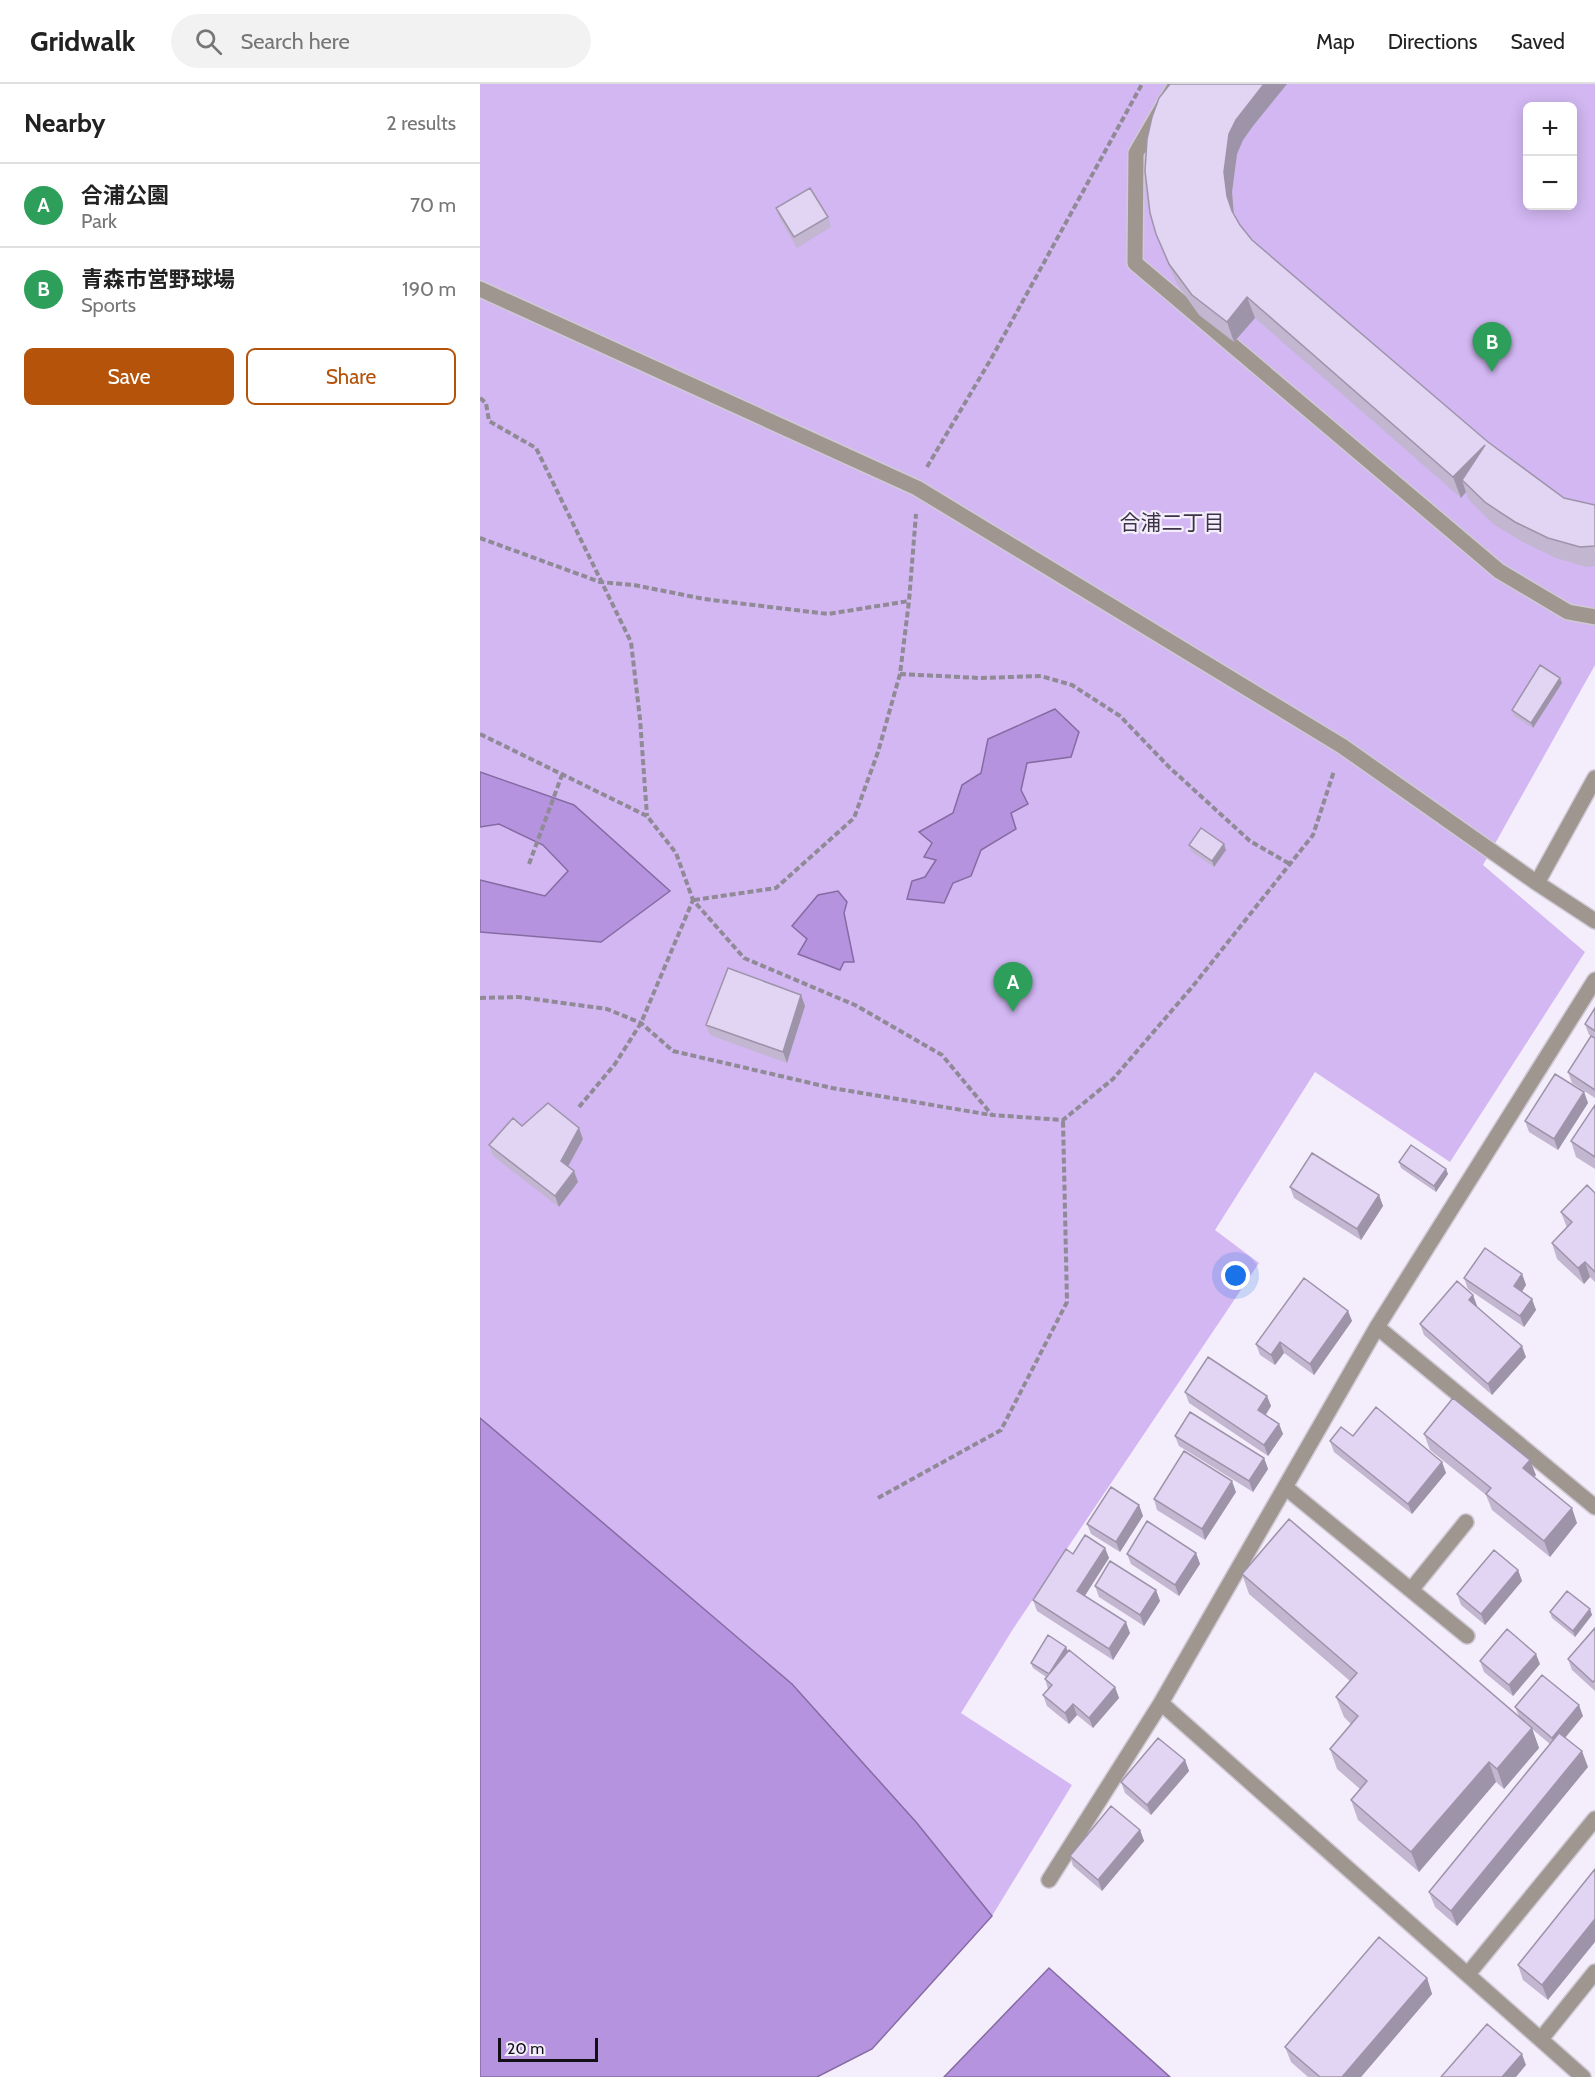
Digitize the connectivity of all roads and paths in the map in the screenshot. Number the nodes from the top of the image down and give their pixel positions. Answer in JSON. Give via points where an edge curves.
{"nodes":[{"id":1,"x":1142,"y":84,"type":"edge"},
{"id":2,"x":1176,"y":84,"type":"edge"},
{"id":3,"x":480,"y":289,"type":"edge"},
{"id":4,"x":480,"y":398,"type":"edge"},
{"id":5,"x":918,"y":488,"type":"junction"},
{"id":6,"x":480,"y":538,"type":"edge"},
{"id":7,"x":600,"y":582,"type":"junction"},
{"id":8,"x":909,"y":601,"type":"junction"},
{"id":9,"x":1595,"y":617,"type":"edge"},
{"id":10,"x":900,"y":674,"type":"junction"},
{"id":11,"x":480,"y":734,"type":"edge"},
{"id":12,"x":1342,"y":746,"type":"junction"},
{"id":13,"x":562,"y":775,"type":"junction"},
{"id":14,"x":1595,"y":778,"type":"edge"},
{"id":15,"x":646,"y":816,"type":"junction"},
{"id":16,"x":529,"y":864,"type":"dead end"},
{"id":17,"x":1290,"y":864,"type":"junction"},
{"id":18,"x":1537,"y":883,"type":"junction"},
{"id":19,"x":693,"y":900,"type":"junction"},
{"id":20,"x":1595,"y":921,"type":"edge"},
{"id":21,"x":1595,"y":980,"type":"edge"},
{"id":22,"x":480,"y":998,"type":"edge"},
{"id":23,"x":641,"y":1023,"type":"junction"},
{"id":24,"x":579,"y":1107,"type":"dead end"},
{"id":25,"x":992,"y":1115,"type":"junction"},
{"id":26,"x":1063,"y":1120,"type":"junction"},
{"id":27,"x":1377,"y":1327,"type":"junction"},
{"id":28,"x":1284,"y":1487,"type":"junction"},
{"id":29,"x":878,"y":1498,"type":"dead end"},
{"id":30,"x":1595,"y":1507,"type":"edge"},
{"id":31,"x":1466,"y":1522,"type":"dead end"},
{"id":32,"x":1410,"y":1590,"type":"junction"},
{"id":33,"x":1467,"y":1636,"type":"dead end"},
{"id":34,"x":1161,"y":1703,"type":"junction"},
{"id":35,"x":1595,"y":1819,"type":"edge"},
{"id":36,"x":1048,"y":1880,"type":"dead end"},
{"id":37,"x":1595,"y":1972,"type":"edge"},
{"id":38,"x":1468,"y":1974,"type":"junction"},
{"id":39,"x":1541,"y":2039,"type":"junction"},
{"id":40,"x":1583,"y":2077,"type":"edge"}],
"edges":[{"from":1,"to":5,"type":"path"},
{"from":2,"to":9,"type":"street","via":[[1136,153],[1135,263],[1499,571],[1568,612]]},
{"from":3,"to":5,"type":"street"},
{"from":4,"to":7,"type":"path","via":[[486,403],[489,421],[536,448]]},
{"from":5,"to":8,"type":"path"},
{"from":5,"to":12,"type":"street"},
{"from":6,"to":7,"type":"path"},
{"from":7,"to":8,"type":"path","via":[[828,615]]},
{"from":7,"to":15,"type":"path","via":[[631,642]]},
{"from":8,"to":10,"type":"path"},
{"from":10,"to":17,"type":"path","via":[[1041,676],[1072,686],[1120,716],[1242,834]]},
{"from":10,"to":19,"type":"path","via":[[854,818],[776,888]]},
{"from":11,"to":13,"type":"path"},
{"from":12,"to":17,"type":"path","via":[[1313,835]]},
{"from":12,"to":18,"type":"street"},
{"from":13,"to":15,"type":"path"},
{"from":13,"to":16,"type":"path"},
{"from":14,"to":18,"type":"street"},
{"from":15,"to":19,"type":"path","via":[[676,853]]},
{"from":17,"to":26,"type":"path","via":[[1113,1079]]},
{"from":18,"to":20,"type":"street"},
{"from":19,"to":23,"type":"path"},
{"from":19,"to":25,"type":"path","via":[[744,958],[855,1005],[942,1055]]},
{"from":21,"to":27,"type":"street"},
{"from":22,"to":23,"type":"path","via":[[519,998],[607,1009]]},
{"from":23,"to":24,"type":"path","via":[[615,1064]]},
{"from":23,"to":25,"type":"path","via":[[673,1052],[832,1088]]},
{"from":25,"to":26,"type":"path"},
{"from":26,"to":29,"type":"path","via":[[1066,1302],[1001,1430]]},
{"from":27,"to":28,"type":"street"},
{"from":27,"to":30,"type":"street"},
{"from":28,"to":32,"type":"street"},
{"from":28,"to":34,"type":"street"},
{"from":31,"to":32,"type":"street"},
{"from":32,"to":33,"type":"street"},
{"from":34,"to":36,"type":"street"},
{"from":34,"to":38,"type":"street"},
{"from":35,"to":38,"type":"street"},
{"from":37,"to":39,"type":"street"},
{"from":38,"to":39,"type":"street"},
{"from":39,"to":40,"type":"street"}]}
